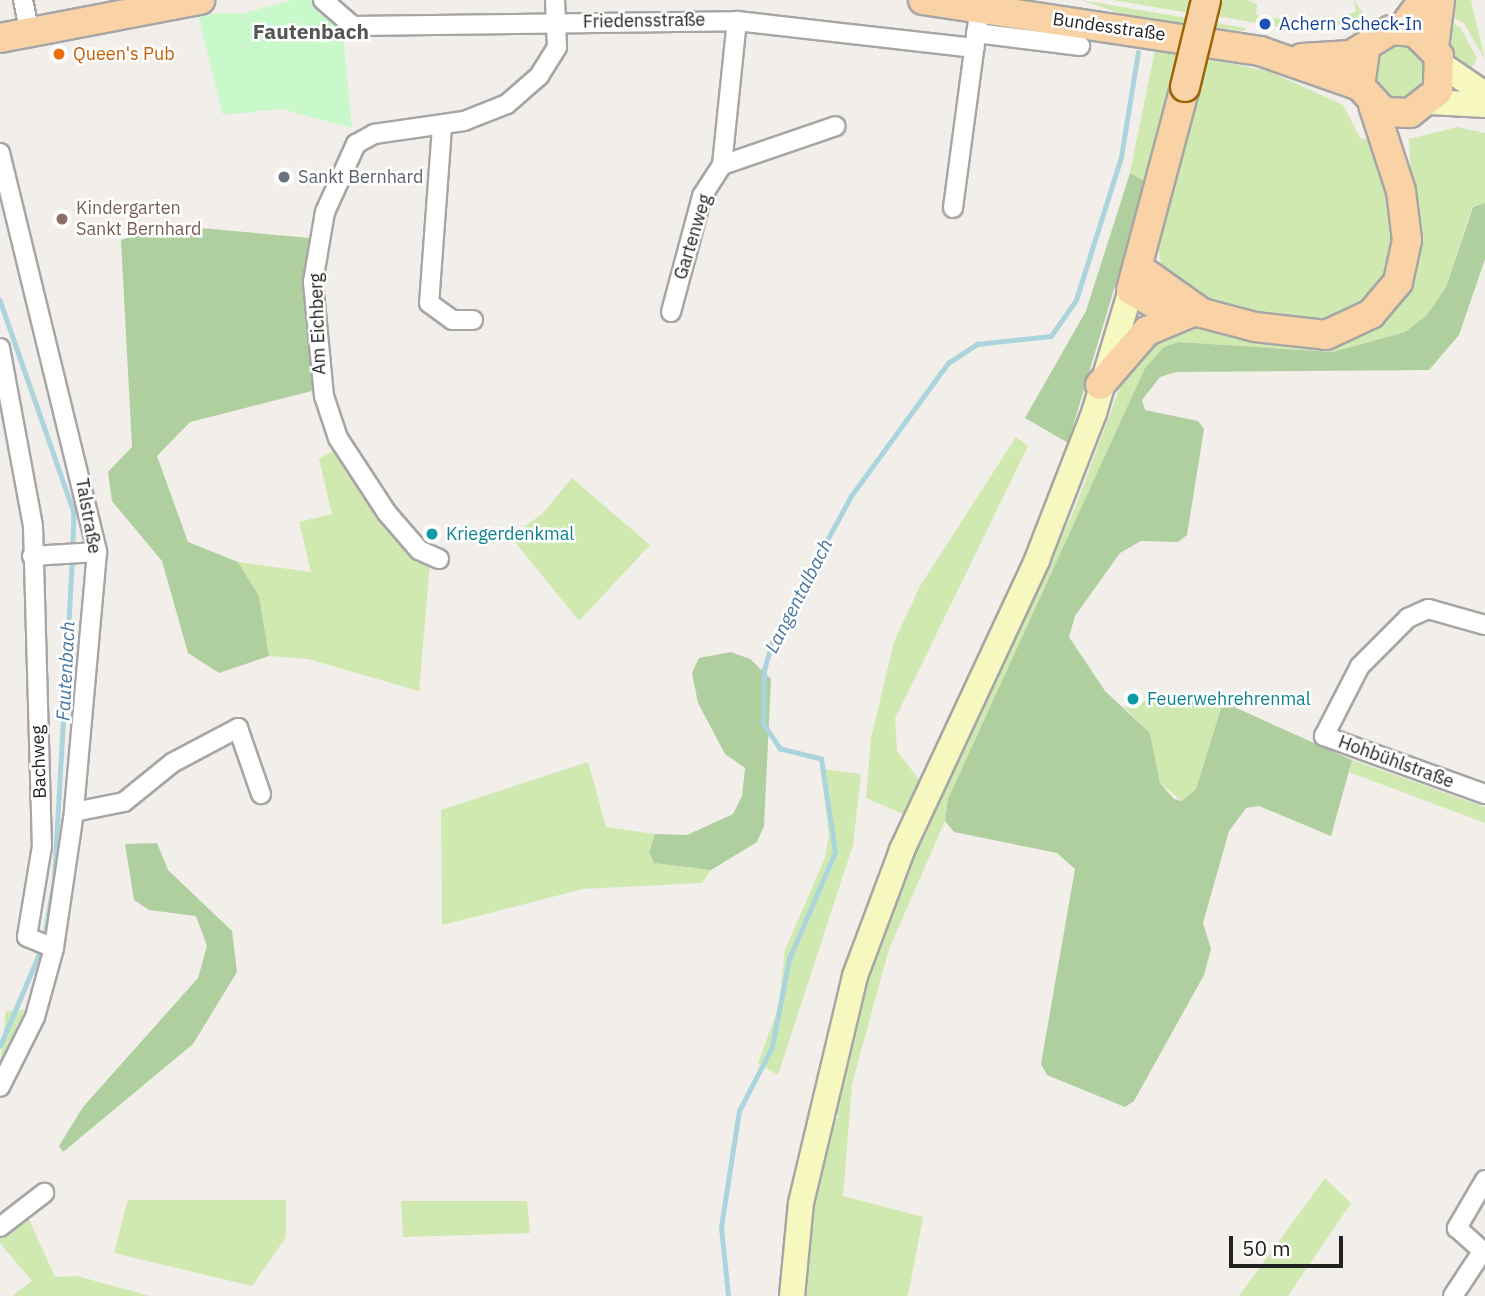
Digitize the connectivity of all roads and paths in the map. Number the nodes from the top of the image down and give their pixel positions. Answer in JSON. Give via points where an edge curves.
{"nodes":[{"id":1,"x":23,"y":0,"type":"edge"},
{"id":2,"x":200,"y":0,"type":"edge"},
{"id":3,"x":323,"y":0,"type":"edge"},
{"id":4,"x":555,"y":0,"type":"edge"},
{"id":5,"x":1029,"y":0,"type":"edge"},
{"id":6,"x":1206,"y":0,"type":"edge"},
{"id":7,"x":1423,"y":0,"type":"edge"},
{"id":8,"x":1440,"y":0,"type":"edge"},
{"id":9,"x":941,"y":1,"type":"edge"},
{"id":10,"x":1052,"y":20,"type":"junction"},
{"id":11,"x":737,"y":21,"type":"junction"},
{"id":12,"x":978,"y":22,"type":"edge"},
{"id":13,"x":554,"y":23,"type":"junction"},
{"id":14,"x":1402,"y":30,"type":"junction"},
{"id":15,"x":30,"y":32,"type":"junction"},
{"id":16,"x":0,"y":38,"type":"edge"},
{"id":17,"x":1080,"y":46,"type":"dead end"},
{"id":18,"x":1364,"y":49,"type":"junction"},
{"id":19,"x":1438,"y":56,"type":"junction"},
{"id":20,"x":1294,"y":58,"type":"junction"},
{"id":21,"x":1485,"y":94,"type":"edge"},
{"id":22,"x":1367,"y":95,"type":"junction"},
{"id":23,"x":1485,"y":105,"type":"edge"},
{"id":24,"x":1421,"y":108,"type":"junction"},
{"id":25,"x":836,"y":126,"type":"dead end"},
{"id":26,"x":442,"y":127,"type":"junction"},
{"id":27,"x":0,"y":153,"type":"edge"},
{"id":28,"x":722,"y":165,"type":"junction"},
{"id":29,"x":1401,"y":191,"type":"junction"},
{"id":30,"x":953,"y":208,"type":"dead end"},
{"id":31,"x":1134,"y":279,"type":"junction"},
{"id":32,"x":671,"y":312,"type":"dead end"},
{"id":33,"x":1189,"y":314,"type":"junction"},
{"id":34,"x":473,"y":320,"type":"dead end"},
{"id":35,"x":0,"y":348,"type":"edge"},
{"id":36,"x":1100,"y":385,"type":"junction"},
{"id":37,"x":97,"y":552,"type":"junction"},
{"id":38,"x":32,"y":556,"type":"junction"},
{"id":39,"x":439,"y":559,"type":"dead end"},
{"id":40,"x":1485,"y":625,"type":"edge"},
{"id":41,"x":261,"y":794,"type":"dead end"},
{"id":42,"x":1485,"y":794,"type":"edge"},
{"id":43,"x":74,"y":812,"type":"junction"},
{"id":44,"x":54,"y":948,"type":"junction"},
{"id":45,"x":0,"y":1087,"type":"edge"},
{"id":46,"x":1485,"y":1180,"type":"edge"},
{"id":47,"x":44,"y":1194,"type":"dead end"},
{"id":48,"x":0,"y":1227,"type":"edge"},
{"id":49,"x":1484,"y":1252,"type":"edge"},
{"id":50,"x":792,"y":1296,"type":"edge"},
{"id":51,"x":1453,"y":1296,"type":"edge"}],
"edges":[{"from":1,"to":15,"type":"street"},
{"from":2,"to":15,"type":"main road"},
{"from":3,"to":13,"type":"street","name":"Friedensstraße","via":[[353,26]]},
{"from":4,"to":13,"type":"street","name":"Am Eichberg"},
{"from":5,"to":10,"type":"main road"},
{"from":6,"to":31,"type":"main road","bridge":true},
{"from":7,"to":14,"type":"main road"},
{"from":8,"to":19,"type":"main road"},
{"from":9,"to":12,"type":"main road","name":"Bundesstraße"},
{"from":10,"to":12,"type":"main road","name":"Bundesstraße"},
{"from":10,"to":20,"type":"main road","name":"Bundesstraße"},
{"from":11,"to":12,"type":"street","name":"Friedensstraße"},
{"from":11,"to":13,"type":"street","name":"Friedensstraße"},
{"from":11,"to":28,"type":"street","name":"Gartenweg"},
{"from":12,"to":17,"type":"street","name":"Friedensstraße"},
{"from":12,"to":30,"type":"street"},
{"from":13,"to":26,"type":"street","name":"Am Eichberg","via":[[557,47],[539,76],[507,104]]},
{"from":14,"to":18,"type":"main road","via":[[1381,34]]},
{"from":14,"to":19,"type":"main road"},
{"from":15,"to":16,"type":"main road"},
{"from":18,"to":20,"type":"main road"},
{"from":18,"to":22,"type":"main road"},
{"from":19,"to":21,"type":"main road"},
{"from":19,"to":24,"type":"main road"},
{"from":20,"to":22,"type":"main road"},
{"from":22,"to":24,"type":"main road"},
{"from":22,"to":29,"type":"main road"},
{"from":23,"to":24,"type":"main road"},
{"from":24,"to":29,"type":"main road"},
{"from":25,"to":28,"type":"street"},
{"from":26,"to":34,"type":"street","via":[[429,303],[452,320]]},
{"from":26,"to":39,"type":"street","name":"Am Eichberg","via":[[374,134],[349,151],[331,186],[313,282],[318,377],[338,438],[387,513],[419,550]]},
{"from":27,"to":37,"type":"street","name":"Talstraße"},
{"from":28,"to":32,"type":"street","name":"Gartenweg","via":[[702,196]]},
{"from":29,"to":33,"type":"main road","via":[[1403,271],[1391,294],[1355,325],[1308,336]]},
{"from":31,"to":33,"type":"main road"},
{"from":31,"to":36,"type":"main road"},
{"from":33,"to":36,"type":"main road","via":[[1147,331]]},
{"from":35,"to":38,"type":"street","name":"Bachweg","via":[[33,526]]},
{"from":36,"to":50,"type":"main road","via":[[1037,560],[902,850],[855,975],[801,1203]]},
{"from":37,"to":38,"type":"street"},
{"from":37,"to":43,"type":"street","name":"Talstraße"},
{"from":38,"to":44,"type":"street","name":"Bachweg","via":[[42,846],[27,937]]},
{"from":40,"to":42,"type":"street","name":"Hohbühlstraße","via":[[1428,609],[1408,618],[1360,666],[1324,736]]},
{"from":41,"to":43,"type":"street","via":[[238,728],[172,763],[124,802]]},
{"from":43,"to":44,"type":"street","name":"Talstraße"},
{"from":44,"to":45,"type":"street","name":"Talstraße","via":[[36,1017]]},
{"from":46,"to":49,"type":"street","via":[[1457,1228]]},
{"from":47,"to":48,"type":"street"},
{"from":49,"to":51,"type":"street"}]}
